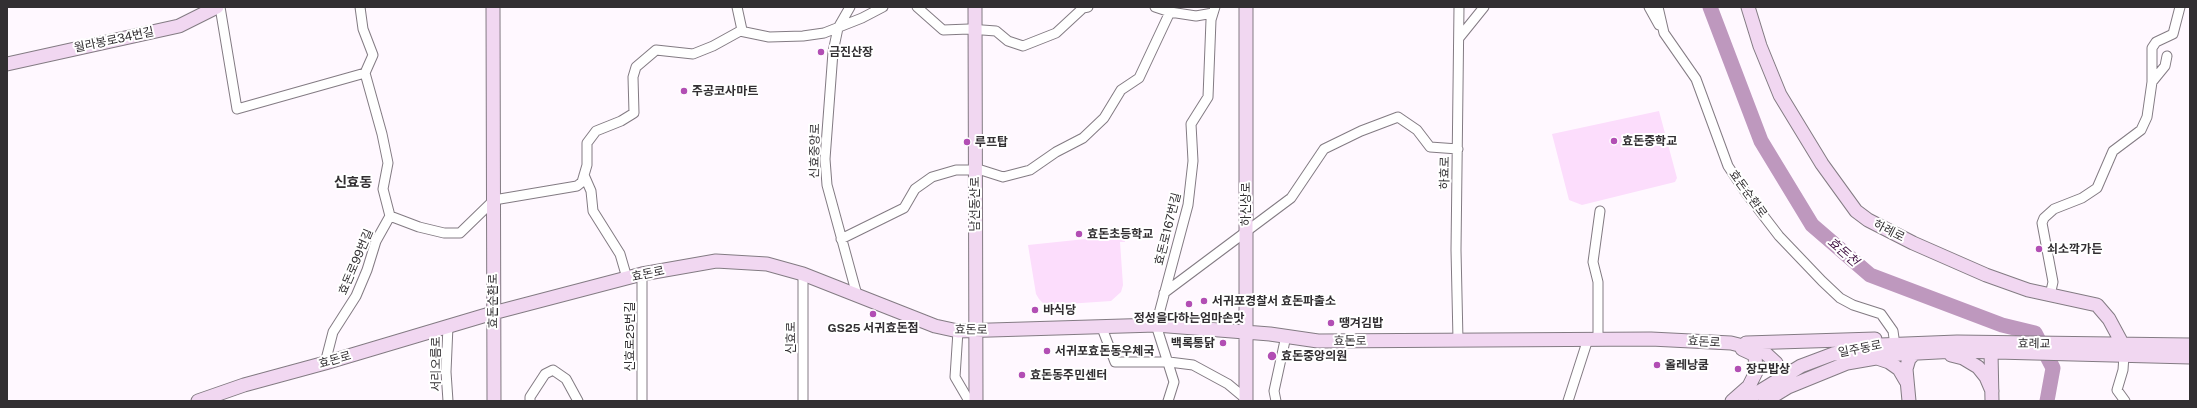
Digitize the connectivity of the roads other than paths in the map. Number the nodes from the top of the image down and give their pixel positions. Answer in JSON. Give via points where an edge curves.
{"nodes":[{"id":1,"x":217,"y":7,"type":"edge"},
{"id":2,"x":220,"y":7,"type":"edge"},
{"id":3,"x":360,"y":7,"type":"edge"},
{"id":4,"x":493,"y":7,"type":"edge"},
{"id":5,"x":738,"y":7,"type":"edge"},
{"id":6,"x":850,"y":7,"type":"edge"},
{"id":7,"x":883,"y":7,"type":"edge"},
{"id":8,"x":917,"y":7,"type":"edge"},
{"id":9,"x":975,"y":7,"type":"edge"},
{"id":10,"x":1088,"y":7,"type":"edge"},
{"id":11,"x":1155,"y":7,"type":"edge"},
{"id":12,"x":1246,"y":7,"type":"edge"},
{"id":13,"x":1458,"y":7,"type":"edge"},
{"id":14,"x":1484,"y":7,"type":"edge"},
{"id":15,"x":1649,"y":7,"type":"edge"},
{"id":16,"x":1658,"y":7,"type":"edge"},
{"id":17,"x":1748,"y":7,"type":"edge"},
{"id":18,"x":2180,"y":7,"type":"edge"},
{"id":19,"x":1214,"y":10,"type":"edge"},
{"id":20,"x":1170,"y":12,"type":"junction"},
{"id":21,"x":838,"y":28,"type":"junction"},
{"id":22,"x":976,"y":29,"type":"junction"},
{"id":23,"x":741,"y":31,"type":"junction"},
{"id":24,"x":1664,"y":33,"type":"junction"},
{"id":25,"x":1459,"y":38,"type":"junction"},
{"id":26,"x":2167,"y":56,"type":"dead end"},
{"id":27,"x":7,"y":64,"type":"edge"},
{"id":28,"x":365,"y":73,"type":"junction"},
{"id":29,"x":2152,"y":82,"type":"junction"},
{"id":30,"x":1458,"y":149,"type":"junction"},
{"id":31,"x":975,"y":170,"type":"junction"},
{"id":32,"x":584,"y":176,"type":"junction"},
{"id":33,"x":494,"y":200,"type":"junction"},
{"id":34,"x":1600,"y":211,"type":"dead end"},
{"id":35,"x":390,"y":216,"type":"junction"},
{"id":36,"x":1246,"y":232,"type":"junction"},
{"id":37,"x":841,"y":239,"type":"junction"},
{"id":38,"x":642,"y":274,"type":"junction"},
{"id":39,"x":803,"y":274,"type":"junction"},
{"id":40,"x":627,"y":278,"type":"junction"},
{"id":41,"x":1164,"y":293,"type":"junction"},
{"id":42,"x":857,"y":295,"type":"junction"},
{"id":43,"x":2050,"y":295,"type":"junction"},
{"id":44,"x":492,"y":313,"type":"junction"},
{"id":45,"x":1156,"y":325,"type":"junction"},
{"id":46,"x":448,"y":326,"type":"junction"},
{"id":47,"x":1102,"y":328,"type":"junction"},
{"id":48,"x":974,"y":330,"type":"junction"},
{"id":49,"x":958,"y":331,"type":"junction"},
{"id":50,"x":1246,"y":332,"type":"junction"},
{"id":51,"x":1286,"y":336,"type":"junction"},
{"id":52,"x":1894,"y":338,"type":"junction"},
{"id":53,"x":1593,"y":339,"type":"junction"},
{"id":54,"x":1458,"y":340,"type":"junction"},
{"id":55,"x":1956,"y":342,"type":"junction"},
{"id":56,"x":1731,"y":343,"type":"junction"},
{"id":57,"x":2190,"y":345,"type":"edge"},
{"id":58,"x":1991,"y":349,"type":"junction"},
{"id":59,"x":2124,"y":350,"type":"junction"},
{"id":60,"x":1939,"y":352,"type":"junction"},
{"id":61,"x":1915,"y":353,"type":"junction"},
{"id":62,"x":1875,"y":357,"type":"junction"},
{"id":63,"x":2190,"y":357,"type":"edge"},
{"id":64,"x":1169,"y":362,"type":"junction"},
{"id":65,"x":325,"y":363,"type":"junction"},
{"id":66,"x":1786,"y":381,"type":"junction"},
{"id":67,"x":1906,"y":381,"type":"junction"},
{"id":68,"x":1992,"y":396,"type":"edge"},
{"id":69,"x":1246,"y":400,"type":"edge"},
{"id":70,"x":198,"y":401,"type":"edge"},
{"id":71,"x":448,"y":401,"type":"edge"},
{"id":72,"x":494,"y":401,"type":"edge"},
{"id":73,"x":530,"y":401,"type":"edge"},
{"id":74,"x":578,"y":401,"type":"edge"},
{"id":75,"x":642,"y":401,"type":"edge"},
{"id":76,"x":803,"y":401,"type":"edge"},
{"id":77,"x":969,"y":401,"type":"edge"},
{"id":78,"x":976,"y":401,"type":"edge"},
{"id":79,"x":1168,"y":401,"type":"edge"},
{"id":80,"x":1276,"y":401,"type":"edge"},
{"id":81,"x":1568,"y":401,"type":"edge"},
{"id":82,"x":1732,"y":401,"type":"edge"},
{"id":83,"x":1744,"y":401,"type":"edge"},
{"id":84,"x":1765,"y":401,"type":"edge"},
{"id":85,"x":1909,"y":401,"type":"edge"},
{"id":86,"x":2125,"y":401,"type":"edge"}],
"edges":[{"from":1,"to":27,"type":"street","name":"월라봉로34번길","via":[[179,26]]},
{"from":2,"to":28,"type":"street","via":[[237,109]]},
{"from":3,"to":28,"type":"street","via":[[363,29],[373,55]]},
{"from":4,"to":33,"type":"street","name":"효돈순환로"},
{"from":5,"to":23,"type":"street"},
{"from":6,"to":21,"type":"street","name":"신효중앙로"},
{"from":7,"to":21,"type":"street"},
{"from":8,"to":22,"type":"street","via":[[943,30]]},
{"from":9,"to":22,"type":"street","name":"남선동산로"},
{"from":10,"to":22,"type":"street","via":[[1083,8],[1056,34],[1023,46],[1008,41],[996,31]]},
{"from":11,"to":20,"type":"street"},
{"from":12,"to":36,"type":"street","name":"하신상로"},
{"from":13,"to":25,"type":"street","name":"하효로"},
{"from":14,"to":25,"type":"street"},
{"from":15,"to":24,"type":"street"},
{"from":16,"to":24,"type":"street","name":"효돈순환로"},
{"from":17,"to":43,"type":"street","name":"하례로","via":[[1760,46],[1780,95],[1822,164],[1856,211],[1880,226],[1960,264],[2023,288]]},
{"from":18,"to":29,"type":"street","via":[[2173,34],[2156,42],[2152,48]]},
{"from":19,"to":20,"type":"street","via":[[1196,16]]},
{"from":19,"to":41,"type":"street","name":"효돈로167번길","via":[[1208,97],[1191,124],[1193,161],[1188,205]]},
{"from":20,"to":31,"type":"street","via":[[1139,78],[1121,90],[1104,118],[1083,138],[1030,170],[1003,176]]},
{"from":21,"to":23,"type":"street","via":[[803,36],[769,38]]},
{"from":21,"to":37,"type":"street","name":"신효중앙로","via":[[830,78],[825,159],[827,185]]},
{"from":22,"to":31,"type":"street","name":"남선동산로"},
{"from":23,"to":32,"type":"street","via":[[693,54],[656,50],[636,67],[633,77],[634,113],[596,131],[587,144]]},
{"from":24,"to":52,"type":"street","name":"효돈순환로","via":[[1696,79],[1728,166],[1779,236],[1840,298],[1880,314],[1893,332]]},
{"from":25,"to":30,"type":"street","name":"하효로"},
{"from":26,"to":29,"type":"street","via":[[2165,66]]},
{"from":28,"to":35,"type":"street","via":[[388,163],[384,189]]},
{"from":29,"to":43,"type":"street","via":[[2147,117],[2141,130],[2113,151],[2097,188],[2082,198],[2054,208],[2044,218],[2042,223],[2053,282]]},
{"from":30,"to":36,"type":"street","via":[[1430,147],[1417,130],[1398,117],[1361,131],[1324,149],[1291,198]]},
{"from":30,"to":54,"type":"street","name":"하효로"},
{"from":31,"to":37,"type":"street","via":[[956,170],[932,177],[915,189],[904,208]]},
{"from":31,"to":48,"type":"street","name":"남선동산로"},
{"from":32,"to":33,"type":"street","via":[[577,186]]},
{"from":32,"to":40,"type":"street","via":[[591,191],[593,211],[620,254]]},
{"from":33,"to":35,"type":"street","via":[[460,233],[444,233],[419,227]]},
{"from":33,"to":44,"type":"street","name":"효돈순환로"},
{"from":34,"to":53,"type":"street","via":[[1593,262],[1598,282]]},
{"from":35,"to":65,"type":"street","name":"효돈로99번길","via":[[376,241],[356,296],[333,332]]},
{"from":36,"to":41,"type":"street"},
{"from":36,"to":50,"type":"street","name":"하신상로"},
{"from":37,"to":42,"type":"street","name":"신효중앙로"},
{"from":38,"to":39,"type":"street","name":"효돈로","via":[[716,261],[767,264]]},
{"from":38,"to":40,"type":"street","name":"효돈로"},
{"from":38,"to":75,"type":"street","name":"신효로25번길"},
{"from":39,"to":42,"type":"street","name":"효돈로"},
{"from":39,"to":76,"type":"street","name":"신효로"},
{"from":40,"to":44,"type":"street","name":"효돈로"},
{"from":41,"to":45,"type":"street","name":"효돈로167번길"},
{"from":42,"to":49,"type":"street","name":"효돈로","via":[[935,326]]},
{"from":43,"to":59,"type":"street","name":"하례로","via":[[2097,305],[2109,319]]},
{"from":44,"to":46,"type":"street","name":"효돈로"},
{"from":44,"to":72,"type":"street","name":"효돈순환로"},
{"from":45,"to":47,"type":"street","name":"효돈로"},
{"from":45,"to":50,"type":"street","name":"효돈로"},
{"from":45,"to":64,"type":"street"},
{"from":46,"to":65,"type":"street","name":"효돈로"},
{"from":46,"to":71,"type":"street","name":"서리오름로"},
{"from":47,"to":48,"type":"street","name":"효돈로"},
{"from":47,"to":64,"type":"street","via":[[1115,362]]},
{"from":48,"to":49,"type":"street","name":"효돈로"},
{"from":48,"to":78,"type":"street","name":"남선동산로"},
{"from":49,"to":77,"type":"street","via":[[955,377]]},
{"from":50,"to":51,"type":"street","name":"효돈로"},
{"from":50,"to":69,"type":"street","name":"하신상로"},
{"from":51,"to":54,"type":"street","name":"효돈로","via":[[1318,341]]},
{"from":51,"to":80,"type":"street","via":[[1274,390]]},
{"from":52,"to":55,"type":"street"},
{"from":52,"to":56,"type":"street"},
{"from":53,"to":54,"type":"street","name":"효돈로"},
{"from":53,"to":56,"type":"street","name":"효돈로"},
{"from":53,"to":81,"type":"street"},
{"from":55,"to":58,"type":"street","name":"일주동로"},
{"from":55,"to":66,"type":"street","name":"일주동로","via":[[1900,343],[1853,349],[1814,362]]},
{"from":56,"to":66,"type":"street","name":"효돈로","via":[[1763,351],[1776,363]]},
{"from":56,"to":82,"type":"street","via":[[1755,355],[1756,372],[1749,386]]},
{"from":57,"to":59,"type":"street"},
{"from":58,"to":59,"type":"street","name":"효례교"},
{"from":58,"to":60,"type":"street","name":"일주동로"},
{"from":58,"to":68,"type":"street"},
{"from":59,"to":63,"type":"street"},
{"from":59,"to":86,"type":"street","via":[[2123,370],[2117,390]]},
{"from":60,"to":61,"type":"street","name":"일주동로"},
{"from":60,"to":68,"type":"street","via":[[1963,358],[1978,367],[1986,377]]},
{"from":61,"to":62,"type":"street","name":"일주동로"},
{"from":61,"to":67,"type":"street","via":[[1907,365]]},
{"from":62,"to":66,"type":"street","name":"일주동로"},
{"from":62,"to":67,"type":"street","via":[[1899,369]]},
{"from":64,"to":69,"type":"street","via":[[1193,366],[1228,384]]},
{"from":64,"to":79,"type":"street","via":[[1174,382]]},
{"from":65,"to":70,"type":"street","name":"효돈로","via":[[244,385]]},
{"from":66,"to":83,"type":"street","name":"일주동로"},
{"from":66,"to":84,"type":"street","name":"일주동로"},
{"from":67,"to":85,"type":"street"},
{"from":73,"to":74,"type":"street","via":[[544,374],[552,370],[566,379]]}]}
